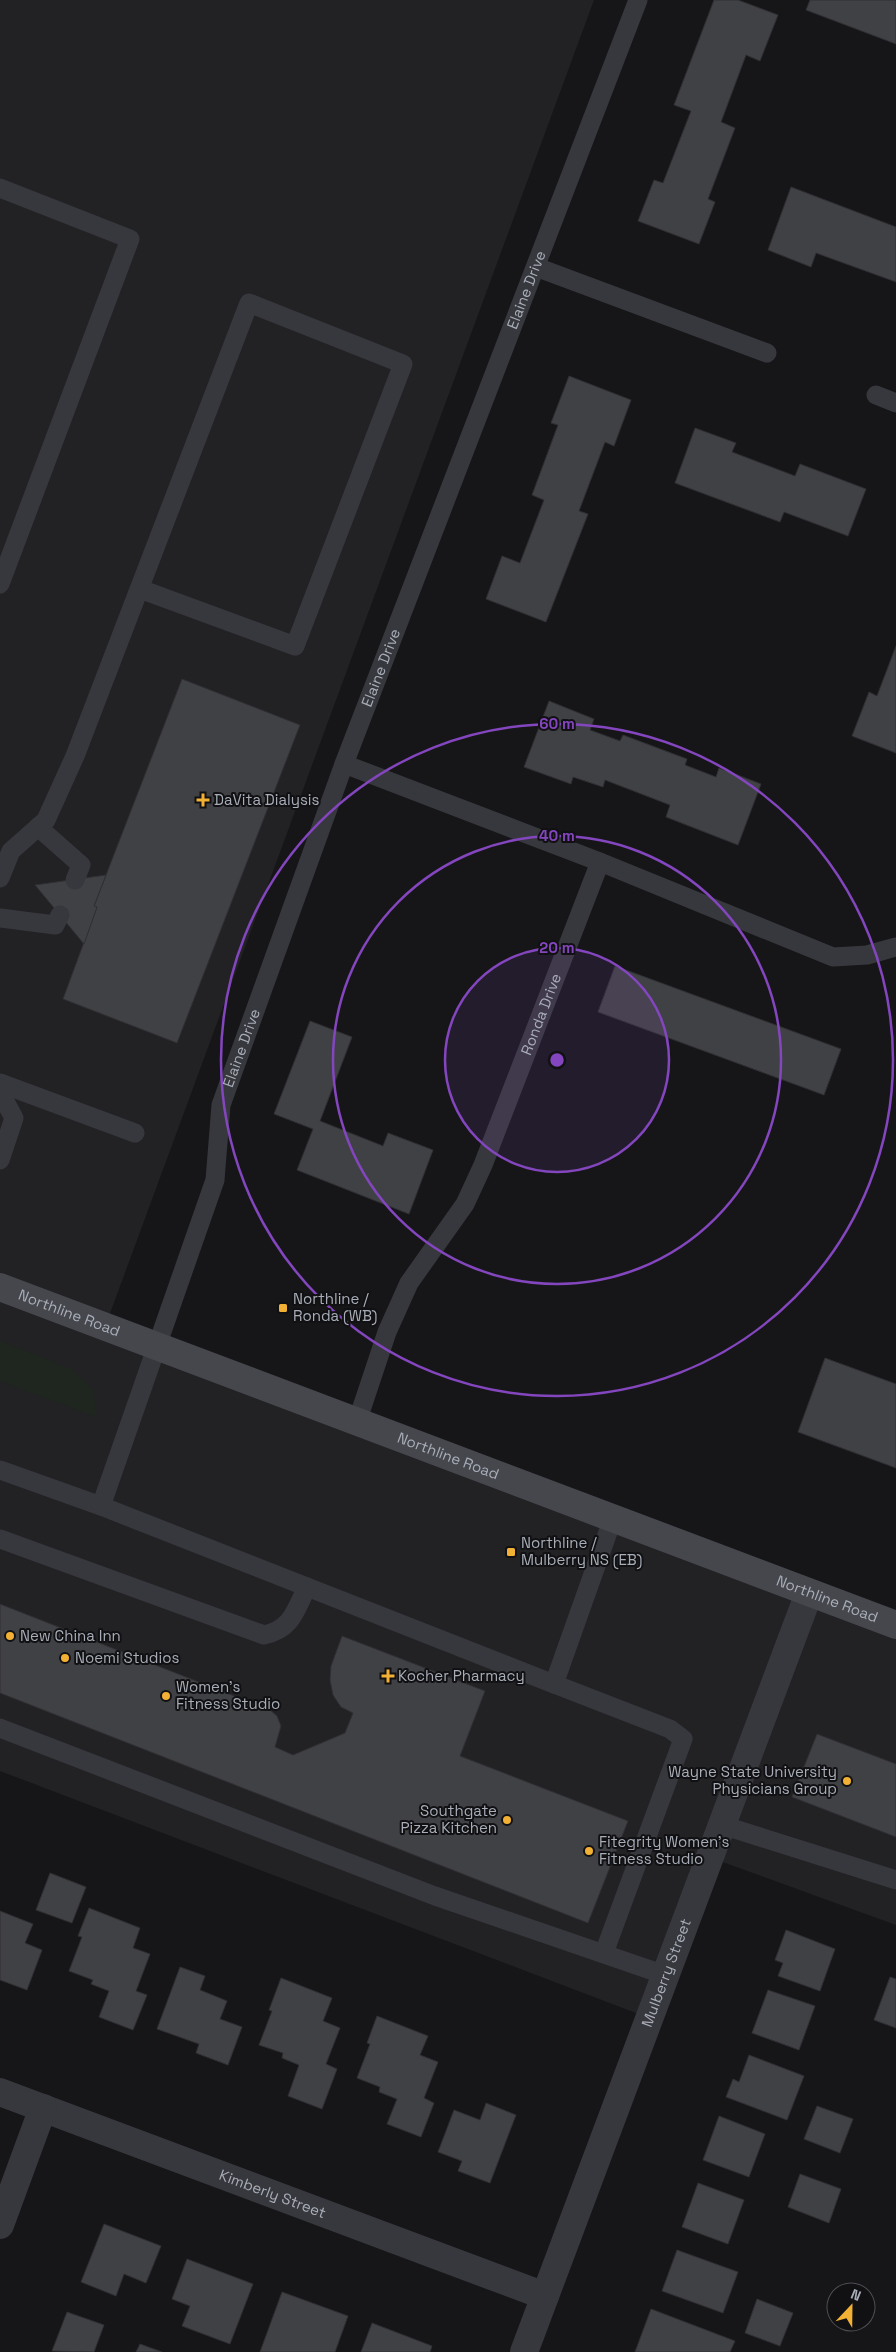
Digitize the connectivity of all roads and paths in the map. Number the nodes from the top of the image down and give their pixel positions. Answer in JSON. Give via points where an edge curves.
{"nodes":[{"id":1,"x":638,"y":0,"type":"edge"},
{"id":2,"x":0,"y":188,"type":"edge"},
{"id":3,"x":536,"y":267,"type":"junction"},
{"id":4,"x":767,"y":353,"type":"dead end"},
{"id":5,"x":876,"y":395,"type":"dead end"},
{"id":6,"x":896,"y":403,"type":"edge"},
{"id":7,"x":0,"y":584,"type":"edge"},
{"id":8,"x":140,"y":589,"type":"junction"},
{"id":9,"x":344,"y":764,"type":"junction"},
{"id":10,"x":38,"y":827,"type":"junction"},
{"id":11,"x":600,"y":862,"type":"junction"},
{"id":12,"x":0,"y":878,"type":"edge"},
{"id":13,"x":75,"y":880,"type":"dead end"},
{"id":14,"x":60,"y":915,"type":"dead end"},
{"id":15,"x":0,"y":918,"type":"edge"},
{"id":16,"x":896,"y":947,"type":"edge"},
{"id":17,"x":0,"y":1083,"type":"edge"},
{"id":18,"x":0,"y":1092,"type":"edge"},
{"id":19,"x":135,"y":1133,"type":"dead end"},
{"id":20,"x":0,"y":1160,"type":"edge"},
{"id":21,"x":0,"y":1287,"type":"edge"},
{"id":22,"x":158,"y":1347,"type":"junction"},
{"id":23,"x":357,"y":1422,"type":"junction"},
{"id":24,"x":0,"y":1470,"type":"edge"},
{"id":25,"x":101,"y":1506,"type":"junction"},
{"id":26,"x":612,"y":1518,"type":"junction"},
{"id":27,"x":0,"y":1538,"type":"edge"},
{"id":28,"x":307,"y":1587,"type":"junction"},
{"id":29,"x":809,"y":1593,"type":"junction"},
{"id":30,"x":896,"y":1625,"type":"edge"},
{"id":31,"x":554,"y":1684,"type":"junction"},
{"id":32,"x":0,"y":1728,"type":"edge"},
{"id":33,"x":722,"y":1824,"type":"junction"},
{"id":34,"x":896,"y":1880,"type":"edge"},
{"id":35,"x":604,"y":1953,"type":"junction"},
{"id":36,"x":665,"y":1975,"type":"junction"},
{"id":37,"x":0,"y":2092,"type":"edge"},
{"id":38,"x":43,"y":2108,"type":"junction"},
{"id":39,"x":0,"y":2225,"type":"edge"},
{"id":40,"x":545,"y":2296,"type":"junction"},
{"id":41,"x":524,"y":2352,"type":"edge"}],
"edges":[{"from":1,"to":3,"type":"lane","name":"Elaine Drive"},
{"from":2,"to":7,"type":"lane","via":[[130,239]]},
{"from":3,"to":4,"type":"lane"},
{"from":3,"to":9,"type":"lane","name":"Elaine Drive"},
{"from":5,"to":6,"type":"lane"},
{"from":8,"to":8,"type":"lane","via":[[249,303],[402,364],[295,646]]},
{"from":8,"to":10,"type":"lane","via":[[75,756],[46,820]]},
{"from":9,"to":11,"type":"lane"},
{"from":9,"to":22,"type":"lane","name":"Elaine Drive","via":[[221,1105],[215,1180]]},
{"from":10,"to":12,"type":"lane","via":[[11,851]]},
{"from":10,"to":13,"type":"lane","via":[[81,865]]},
{"from":11,"to":16,"type":"lane","via":[[834,957],[868,955]]},
{"from":11,"to":23,"type":"lane","name":"Ronda Drive","via":[[483,1165],[465,1204],[409,1283],[387,1332]]},
{"from":14,"to":15,"type":"lane","via":[[55,924]]},
{"from":17,"to":19,"type":"lane"},
{"from":18,"to":20,"type":"lane","via":[[14,1118]]},
{"from":21,"to":22,"type":"main road","name":"Northline Road"},
{"from":22,"to":23,"type":"main road","name":"Northline Road"},
{"from":22,"to":25,"type":"lane","name":"Elaine Drive"},
{"from":23,"to":26,"type":"main road","name":"Northline Road"},
{"from":24,"to":25,"type":"lane"},
{"from":25,"to":28,"type":"lane"},
{"from":26,"to":29,"type":"main road","name":"Northline Road"},
{"from":26,"to":31,"type":"lane"},
{"from":27,"to":28,"type":"lane","via":[[264,1635],[278,1632],[289,1623]]},
{"from":28,"to":31,"type":"lane"},
{"from":29,"to":30,"type":"main road","name":"Northline Road"},
{"from":29,"to":33,"type":"street","name":"Mulberry Street"},
{"from":31,"to":35,"type":"lane","via":[[670,1729],[683,1739]]},
{"from":32,"to":35,"type":"lane","via":[[435,1896]]},
{"from":33,"to":34,"type":"lane"},
{"from":33,"to":36,"type":"street","name":"Mulberry Street"},
{"from":35,"to":36,"type":"lane"},
{"from":36,"to":40,"type":"street","name":"Mulberry Street"},
{"from":37,"to":38,"type":"street","name":"Kimberly Street"},
{"from":38,"to":39,"type":"street"},
{"from":38,"to":40,"type":"street","name":"Kimberly Street"},
{"from":40,"to":41,"type":"street","name":"Mulberry Street"}]}
